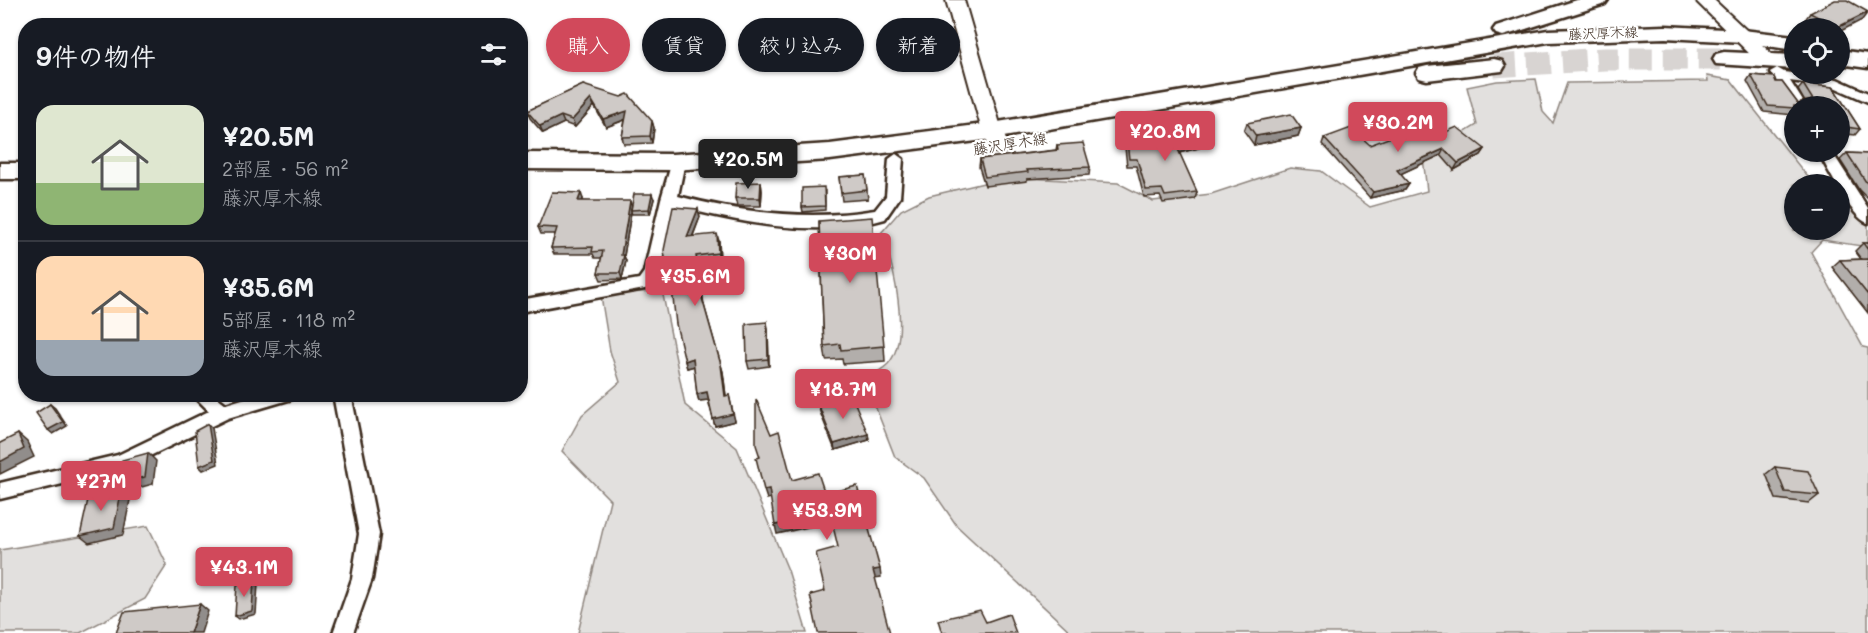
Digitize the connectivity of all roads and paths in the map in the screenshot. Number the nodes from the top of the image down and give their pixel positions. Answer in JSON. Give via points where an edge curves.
{"nodes":[{"id":1,"x":955,"y":0,"type":"edge"},
{"id":2,"x":1598,"y":0,"type":"edge"},
{"id":3,"x":1704,"y":0,"type":"edge"},
{"id":4,"x":1743,"y":36,"type":"junction"},
{"id":5,"x":1784,"y":42,"type":"edge"},
{"id":6,"x":1784,"y":49,"type":"edge"},
{"id":7,"x":1850,"y":50,"type":"edge"},
{"id":8,"x":1868,"y":52,"type":"edge"},
{"id":9,"x":1724,"y":59,"type":"tunnel mouth"},
{"id":10,"x":1850,"y":59,"type":"edge"},
{"id":11,"x":1414,"y":60,"type":"junction"},
{"id":12,"x":1868,"y":61,"type":"edge"},
{"id":13,"x":1494,"y":66,"type":"tunnel mouth"},
{"id":14,"x":1781,"y":66,"type":"edge"},
{"id":15,"x":1850,"y":66,"type":"edge"},
{"id":16,"x":1868,"y":67,"type":"edge"},
{"id":17,"x":1794,"y":96,"type":"edge"},
{"id":18,"x":1868,"y":98,"type":"edge"},
{"id":19,"x":996,"y":139,"type":"junction"},
{"id":20,"x":0,"y":156,"type":"edge"},
{"id":21,"x":18,"y":156,"type":"edge"},
{"id":22,"x":896,"y":159,"type":"junction"},
{"id":23,"x":528,"y":161,"type":"edge"},
{"id":24,"x":1831,"y":162,"type":"edge"},
{"id":25,"x":676,"y":169,"type":"junction"},
{"id":26,"x":0,"y":171,"type":"edge"},
{"id":27,"x":18,"y":171,"type":"edge"},
{"id":28,"x":528,"y":175,"type":"edge"},
{"id":29,"x":668,"y":200,"type":"junction"},
{"id":30,"x":1868,"y":218,"type":"edge"},
{"id":31,"x":528,"y":305,"type":"edge"},
{"id":32,"x":210,"y":402,"type":"edge"},
{"id":33,"x":258,"y":402,"type":"edge"},
{"id":34,"x":344,"y":402,"type":"edge"},
{"id":35,"x":223,"y":412,"type":"junction"},
{"id":36,"x":0,"y":491,"type":"edge"},
{"id":37,"x":343,"y":633,"type":"edge"}],
"edges":[{"from":1,"to":19,"type":"street"},
{"from":2,"to":11,"type":"main road","name":"藤沢厚木線"},
{"from":3,"to":4,"type":"street"},
{"from":4,"to":5,"type":"main road","name":"藤沢厚木線"},
{"from":4,"to":6,"type":"main road"},
{"from":4,"to":11,"type":"main road","name":"藤沢厚木線","via":[[1575,33],[1519,39]]},
{"from":4,"to":14,"type":"street"},
{"from":7,"to":8,"type":"main road"},
{"from":9,"to":14,"type":"main road"},
{"from":10,"to":12,"type":"main road"},
{"from":11,"to":19,"type":"main road","name":"藤沢厚木線"},
{"from":13,"to":19,"type":"main road","name":"藤沢厚木線","via":[[1375,80]]},
{"from":14,"to":17,"type":"street"},
{"from":14,"to":18,"type":"street","via":[[1837,83]]},
{"from":15,"to":16,"type":"main road"},
{"from":19,"to":22,"type":"main road","name":"藤沢厚木線"},
{"from":19,"to":25,"type":"main road","name":"藤沢厚木線"},
{"from":20,"to":21,"type":"main road"},
{"from":22,"to":25,"type":"main road","name":"藤沢厚木線"},
{"from":22,"to":29,"type":"street","via":[[893,197],[880,214],[850,221],[804,222],[727,213]]},
{"from":23,"to":25,"type":"main road","name":"藤沢厚木線"},
{"from":24,"to":30,"type":"street"},
{"from":25,"to":28,"type":"main road","name":"藤沢厚木線"},
{"from":25,"to":29,"type":"street"},
{"from":26,"to":27,"type":"main road"},
{"from":29,"to":31,"type":"street","via":[[652,274],[644,284]]},
{"from":32,"to":35,"type":"street"},
{"from":33,"to":35,"type":"street"},
{"from":34,"to":37,"type":"street","via":[[369,534],[362,579]]},
{"from":35,"to":36,"type":"street","via":[[121,462]]}]}
